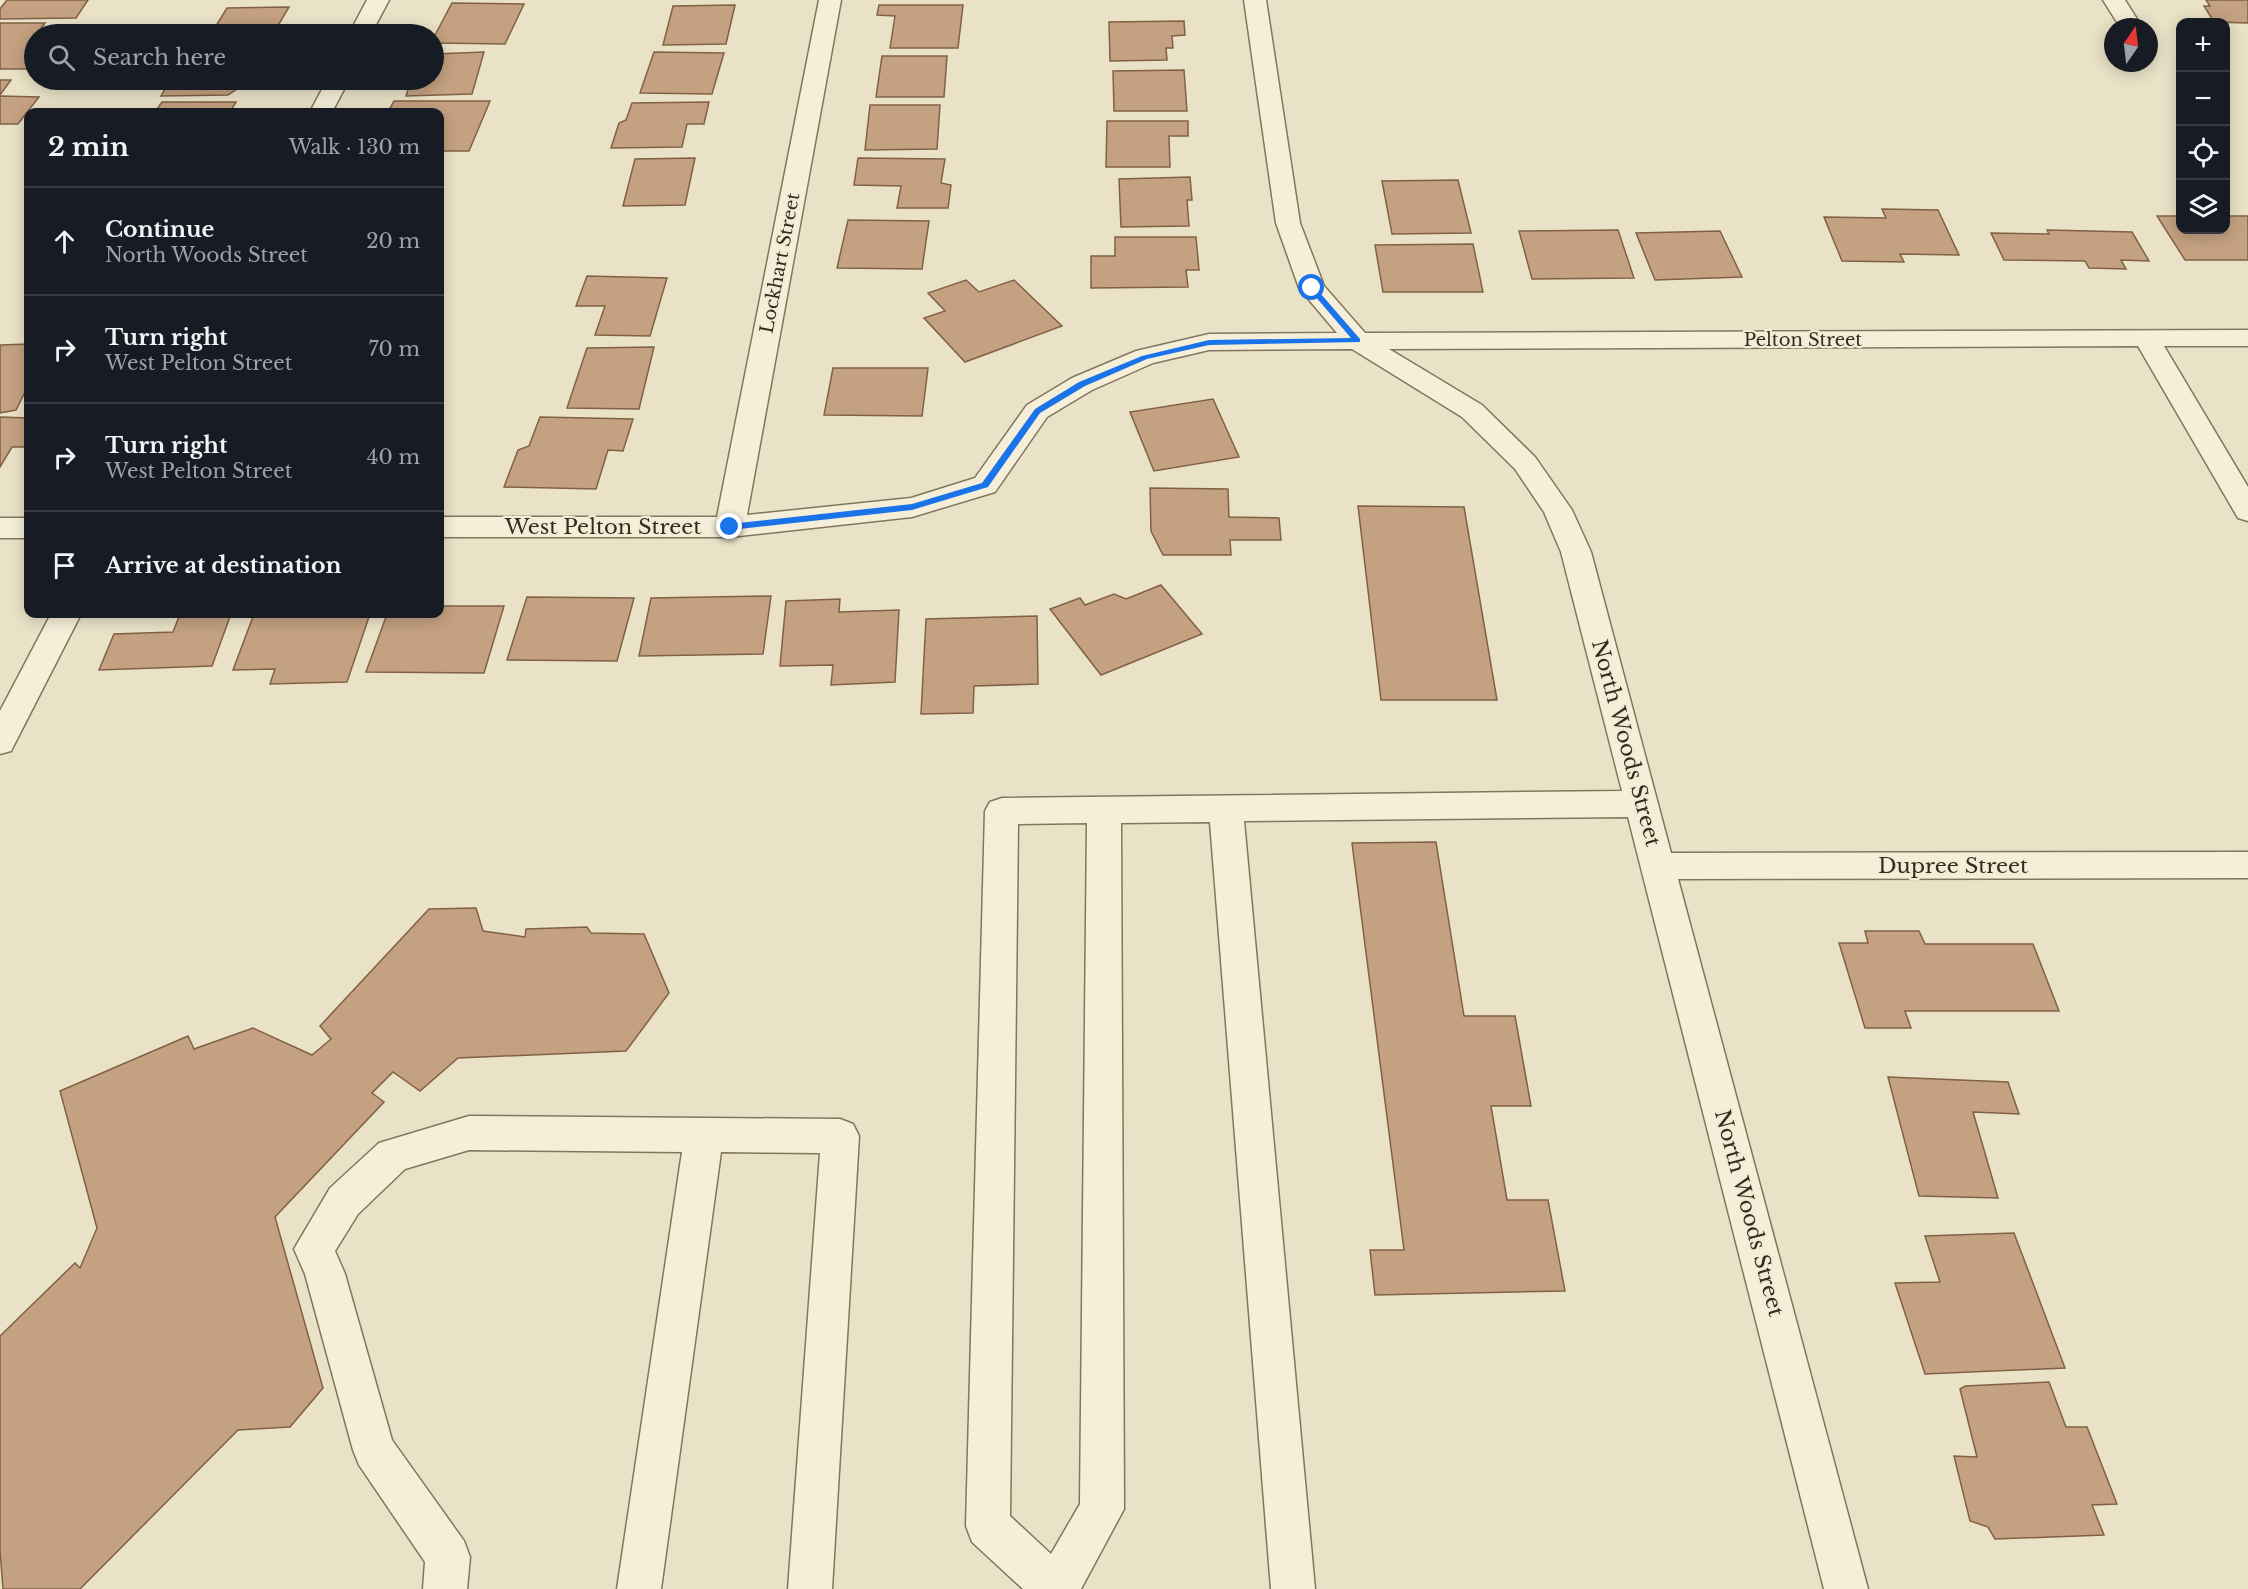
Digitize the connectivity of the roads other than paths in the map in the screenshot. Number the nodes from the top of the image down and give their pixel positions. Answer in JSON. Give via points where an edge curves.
{"nodes":[{"id":1,"x":378,"y":0,"type":"edge"},
{"id":2,"x":830,"y":0,"type":"edge"},
{"id":3,"x":1255,"y":0,"type":"edge"},
{"id":4,"x":2114,"y":0,"type":"edge"},
{"id":5,"x":2125,"y":18,"type":"edge"},
{"id":6,"x":365,"y":24,"type":"edge"},
{"id":7,"x":333,"y":90,"type":"edge"},
{"id":8,"x":323,"y":108,"type":"edge"},
{"id":9,"x":2248,"y":338,"type":"edge"},
{"id":10,"x":2147,"y":339,"type":"junction"},
{"id":11,"x":1357,"y":341,"type":"junction"},
{"id":12,"x":2248,"y":511,"type":"edge"},
{"id":13,"x":444,"y":527,"type":"edge"},
{"id":14,"x":730,"y":527,"type":"junction"},
{"id":15,"x":0,"y":528,"type":"edge"},
{"id":16,"x":24,"y":528,"type":"edge"},
{"id":17,"x":64,"y":618,"type":"edge"},
{"id":18,"x":0,"y":742,"type":"edge"},
{"id":19,"x":1641,"y":804,"type":"junction"},
{"id":20,"x":1226,"y":808,"type":"junction"},
{"id":21,"x":1104,"y":809,"type":"junction"},
{"id":22,"x":1658,"y":866,"type":"junction"},
{"id":23,"x":2248,"y":866,"type":"edge"},
{"id":24,"x":704,"y":1134,"type":"junction"},
{"id":25,"x":446,"y":1589,"type":"edge"},
{"id":26,"x":639,"y":1589,"type":"edge"},
{"id":27,"x":810,"y":1589,"type":"edge"},
{"id":28,"x":1056,"y":1589,"type":"edge"},
{"id":29,"x":1293,"y":1589,"type":"edge"},
{"id":30,"x":1846,"y":1589,"type":"edge"}],
"edges":[{"from":1,"to":6,"type":"street"},
{"from":2,"to":14,"type":"street","name":"Lockhart Street"},
{"from":3,"to":11,"type":"street","name":"North Woods Street","via":[[1288,223],[1312,288]]},
{"from":4,"to":5,"type":"street"},
{"from":7,"to":8,"type":"street"},
{"from":9,"to":10,"type":"street","name":"Pelton Street"},
{"from":10,"to":11,"type":"street","name":"Pelton Street"},
{"from":10,"to":12,"type":"street"},
{"from":11,"to":14,"type":"street","name":"West Pelton Street","via":[[1209,342],[1145,357],[1082,384],[1037,411],[985,485],[912,507]]},
{"from":11,"to":19,"type":"street","name":"North Woods Street","via":[[1472,411],[1526,463],[1558,510],[1576,552]]},
{"from":13,"to":14,"type":"street","name":"West Pelton Street"},
{"from":15,"to":16,"type":"street"},
{"from":17,"to":18,"type":"street"},
{"from":19,"to":20,"type":"street"},
{"from":19,"to":22,"type":"street","name":"North Woods Street"},
{"from":20,"to":21,"type":"street"},
{"from":20,"to":29,"type":"street"},
{"from":21,"to":28,"type":"street","via":[[1102,1509]]},
{"from":21,"to":28,"type":"street","via":[[1002,811],[988,1526]]},
{"from":22,"to":23,"type":"street","name":"Dupree Street"},
{"from":22,"to":30,"type":"street","name":"North Woods Street"},
{"from":24,"to":25,"type":"street","via":[[470,1133],[393,1155],[344,1201],[314,1249],[325,1274],[374,1450],[448,1557]]},
{"from":24,"to":26,"type":"street"},
{"from":24,"to":27,"type":"street","via":[[840,1136]]}]}
